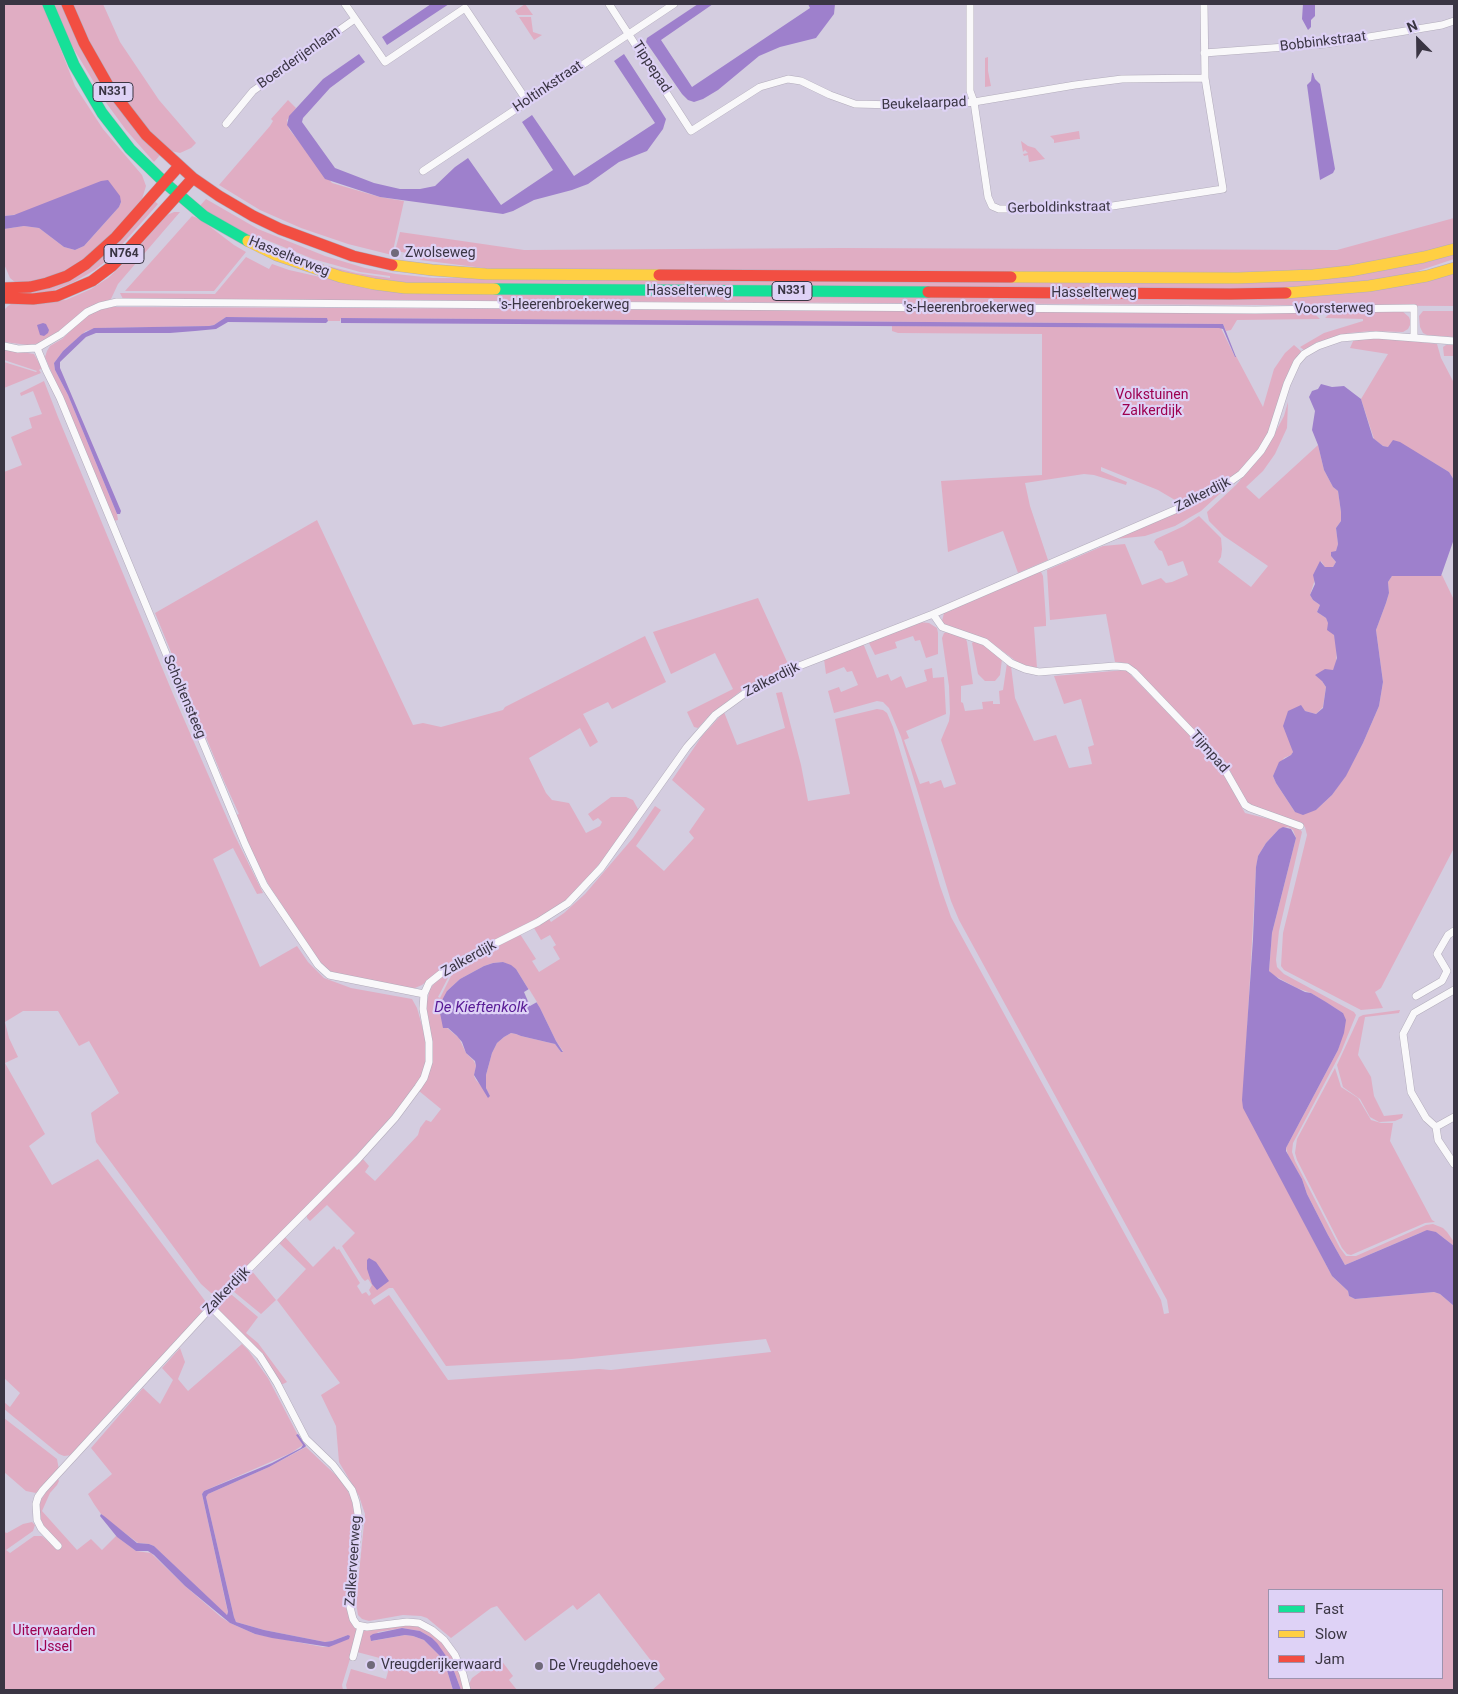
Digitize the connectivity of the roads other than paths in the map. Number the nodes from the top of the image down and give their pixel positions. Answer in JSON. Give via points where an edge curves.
{"nodes":[{"id":1,"x":48,"y":4,"type":"edge"},
{"id":2,"x":67,"y":4,"type":"edge"},
{"id":3,"x":345,"y":4,"type":"edge"},
{"id":4,"x":609,"y":4,"type":"edge"},
{"id":5,"x":674,"y":4,"type":"edge"},
{"id":6,"x":970,"y":4,"type":"edge"},
{"id":7,"x":1204,"y":4,"type":"edge"},
{"id":8,"x":355,"y":19,"type":"junction"},
{"id":9,"x":1454,"y":21,"type":"edge"},
{"id":10,"x":1442,"y":25,"type":"junction"},
{"id":11,"x":1454,"y":25,"type":"edge"},
{"id":12,"x":629,"y":34,"type":"junction"},
{"id":13,"x":1204,"y":53,"type":"junction"},
{"id":14,"x":1205,"y":78,"type":"junction"},
{"id":15,"x":527,"y":101,"type":"junction"},
{"id":16,"x":974,"y":102,"type":"junction"},
{"id":17,"x":226,"y":124,"type":"dead end"},
{"id":18,"x":691,"y":131,"type":"joint"},
{"id":19,"x":179,"y":166,"type":"junction"},
{"id":20,"x":423,"y":171,"type":"dead end"},
{"id":21,"x":193,"y":178,"type":"junction"},
{"id":22,"x":164,"y":182,"type":"junction"},
{"id":23,"x":178,"y":195,"type":"junction"},
{"id":24,"x":1454,"y":249,"type":"edge"},
{"id":25,"x":1454,"y":268,"type":"edge"},
{"id":26,"x":4,"y":288,"type":"edge"},
{"id":27,"x":4,"y":298,"type":"edge"},
{"id":28,"x":1255,"y":310,"type":"joint"},
{"id":29,"x":1414,"y":338,"type":"junction"},
{"id":30,"x":1454,"y":341,"type":"edge"},
{"id":31,"x":4,"y":346,"type":"edge"},
{"id":32,"x":37,"y":348,"type":"junction"},
{"id":33,"x":933,"y":614,"type":"junction"},
{"id":34,"x":1300,"y":826,"type":"dead end"},
{"id":35,"x":1454,"y":931,"type":"edge"},
{"id":36,"x":1454,"y":990,"type":"edge"},
{"id":37,"x":424,"y":994,"type":"junction"},
{"id":38,"x":1416,"y":996,"type":"dead end"},
{"id":39,"x":1454,"y":1117,"type":"edge"},
{"id":40,"x":1436,"y":1127,"type":"junction"},
{"id":41,"x":1454,"y":1164,"type":"edge"},
{"id":42,"x":211,"y":1307,"type":"junction"},
{"id":43,"x":58,"y":1546,"type":"dead end"},
{"id":44,"x":361,"y":1626,"type":"junction"},
{"id":45,"x":353,"y":1657,"type":"dead end"},
{"id":46,"x":467,"y":1690,"type":"edge"}],
"edges":[{"from":1,"to":22,"type":"main road","name":"Hasselterweg","number":"N331","via":[[74,65],[102,113],[130,149]]},
{"from":2,"to":19,"type":"main road","name":"Hasselterweg","number":"N331","via":[[109,87],[146,134]]},
{"from":3,"to":8,"type":"street"},
{"from":4,"to":12,"type":"street","name":"Tippepad"},
{"from":5,"to":12,"type":"street","name":"Holtinkstraat"},
{"from":6,"to":16,"type":"street","name":"Gerboldinkstraat","via":[[970,91]]},
{"from":7,"to":13,"type":"street","name":"Gerboldinkstraat"},
{"from":8,"to":15,"type":"street","via":[[385,62],[465,8]]},
{"from":8,"to":17,"type":"street","name":"Boerderijenlaan","via":[[253,91]]},
{"from":9,"to":10,"type":"street","name":"Bobbinkstraat"},
{"from":10,"to":11,"type":"street","name":"Bobbinkstraat"},
{"from":10,"to":13,"type":"street","name":"Bobbinkstraat","via":[[1326,44]]},
{"from":12,"to":15,"type":"street","name":"Holtinkstraat"},
{"from":12,"to":18,"type":"street","name":"Tippepad"},
{"from":13,"to":14,"type":"street","name":"Gerboldinkstraat"},
{"from":14,"to":16,"type":"street","name":"Beukelaarpad","via":[[1122,79]]},
{"from":14,"to":16,"type":"street","name":"Gerboldinkstraat","via":[[1223,189],[1105,208],[999,209],[992,206]]},
{"from":15,"to":20,"type":"street","name":"Holtinkstraat"},
{"from":16,"to":18,"type":"street","name":"Beukelaarpad","via":[[938,106],[855,104],[801,80],[788,79],[760,87]]},
{"from":19,"to":21,"type":"main road","name":"Hasselterweg","number":"N331"},
{"from":19,"to":22,"type":"main road"},
{"from":21,"to":23,"type":"main road"},
{"from":21,"to":24,"type":"main road","name":"Hasselterweg","number":"N331","via":[[280,229],[353,256],[394,265],[486,274],[1280,277],[1350,271]]},
{"from":22,"to":23,"type":"main road","name":"Hasselterweg","number":"N331"},
{"from":22,"to":26,"type":"main road","number":"N764","via":[[116,237],[86,264],[47,283]]},
{"from":23,"to":25,"type":"main road","name":"Hasselterweg","number":"N331","via":[[204,216],[276,256],[341,278],[405,288],[1255,294],[1369,286]]},
{"from":23,"to":27,"type":"main road","number":"N764","via":[[112,266],[92,281],[57,296]]},
{"from":28,"to":29,"type":"street","name":"Voorsterweg","via":[[1414,308]]},
{"from":28,"to":32,"type":"street","name":"'s-Heerenbroekerweg","via":[[117,302],[87,312],[62,334]]},
{"from":29,"to":30,"type":"street","name":"Zalkerdijk"},
{"from":29,"to":33,"type":"street","name":"Zalkerdijk","via":[[1358,335],[1310,349],[1291,373],[1271,434],[1252,463],[1233,480],[1177,509]]},
{"from":31,"to":32,"type":"street"},
{"from":32,"to":37,"type":"street","name":"Scholtensteeg","via":[[264,885],[318,965],[329,975]]},
{"from":33,"to":34,"type":"street","name":"Tijmpad","via":[[942,627],[985,642],[1011,663],[1025,669],[1039,672],[1127,667],[1221,763],[1245,804]]},
{"from":33,"to":37,"type":"street","name":"Zalkerdijk","via":[[794,668],[755,686],[728,704],[695,736],[615,850],[578,893],[552,915],[444,971],[430,983]]},
{"from":35,"to":38,"type":"street","via":[[1437,954],[1446,971],[1442,981]]},
{"from":36,"to":40,"type":"street","via":[[1414,1012],[1403,1034],[1410,1092],[1426,1118]]},
{"from":37,"to":42,"type":"street","name":"Zalkerdijk","via":[[430,1055],[418,1087],[358,1159]]},
{"from":39,"to":40,"type":"street"},
{"from":40,"to":41,"type":"street","via":[[1438,1140]]},
{"from":42,"to":43,"type":"street","name":"Zalkerdijk","via":[[38,1497],[37,1520]]},
{"from":42,"to":44,"type":"street","name":"Zalkerveerweg","via":[[260,1356],[306,1439],[333,1465],[352,1490],[359,1520],[350,1607],[352,1619]]},
{"from":44,"to":45,"type":"street"},
{"from":44,"to":46,"type":"street","name":"Zalkerveerweg","via":[[413,1622],[432,1630],[455,1655]]}]}
